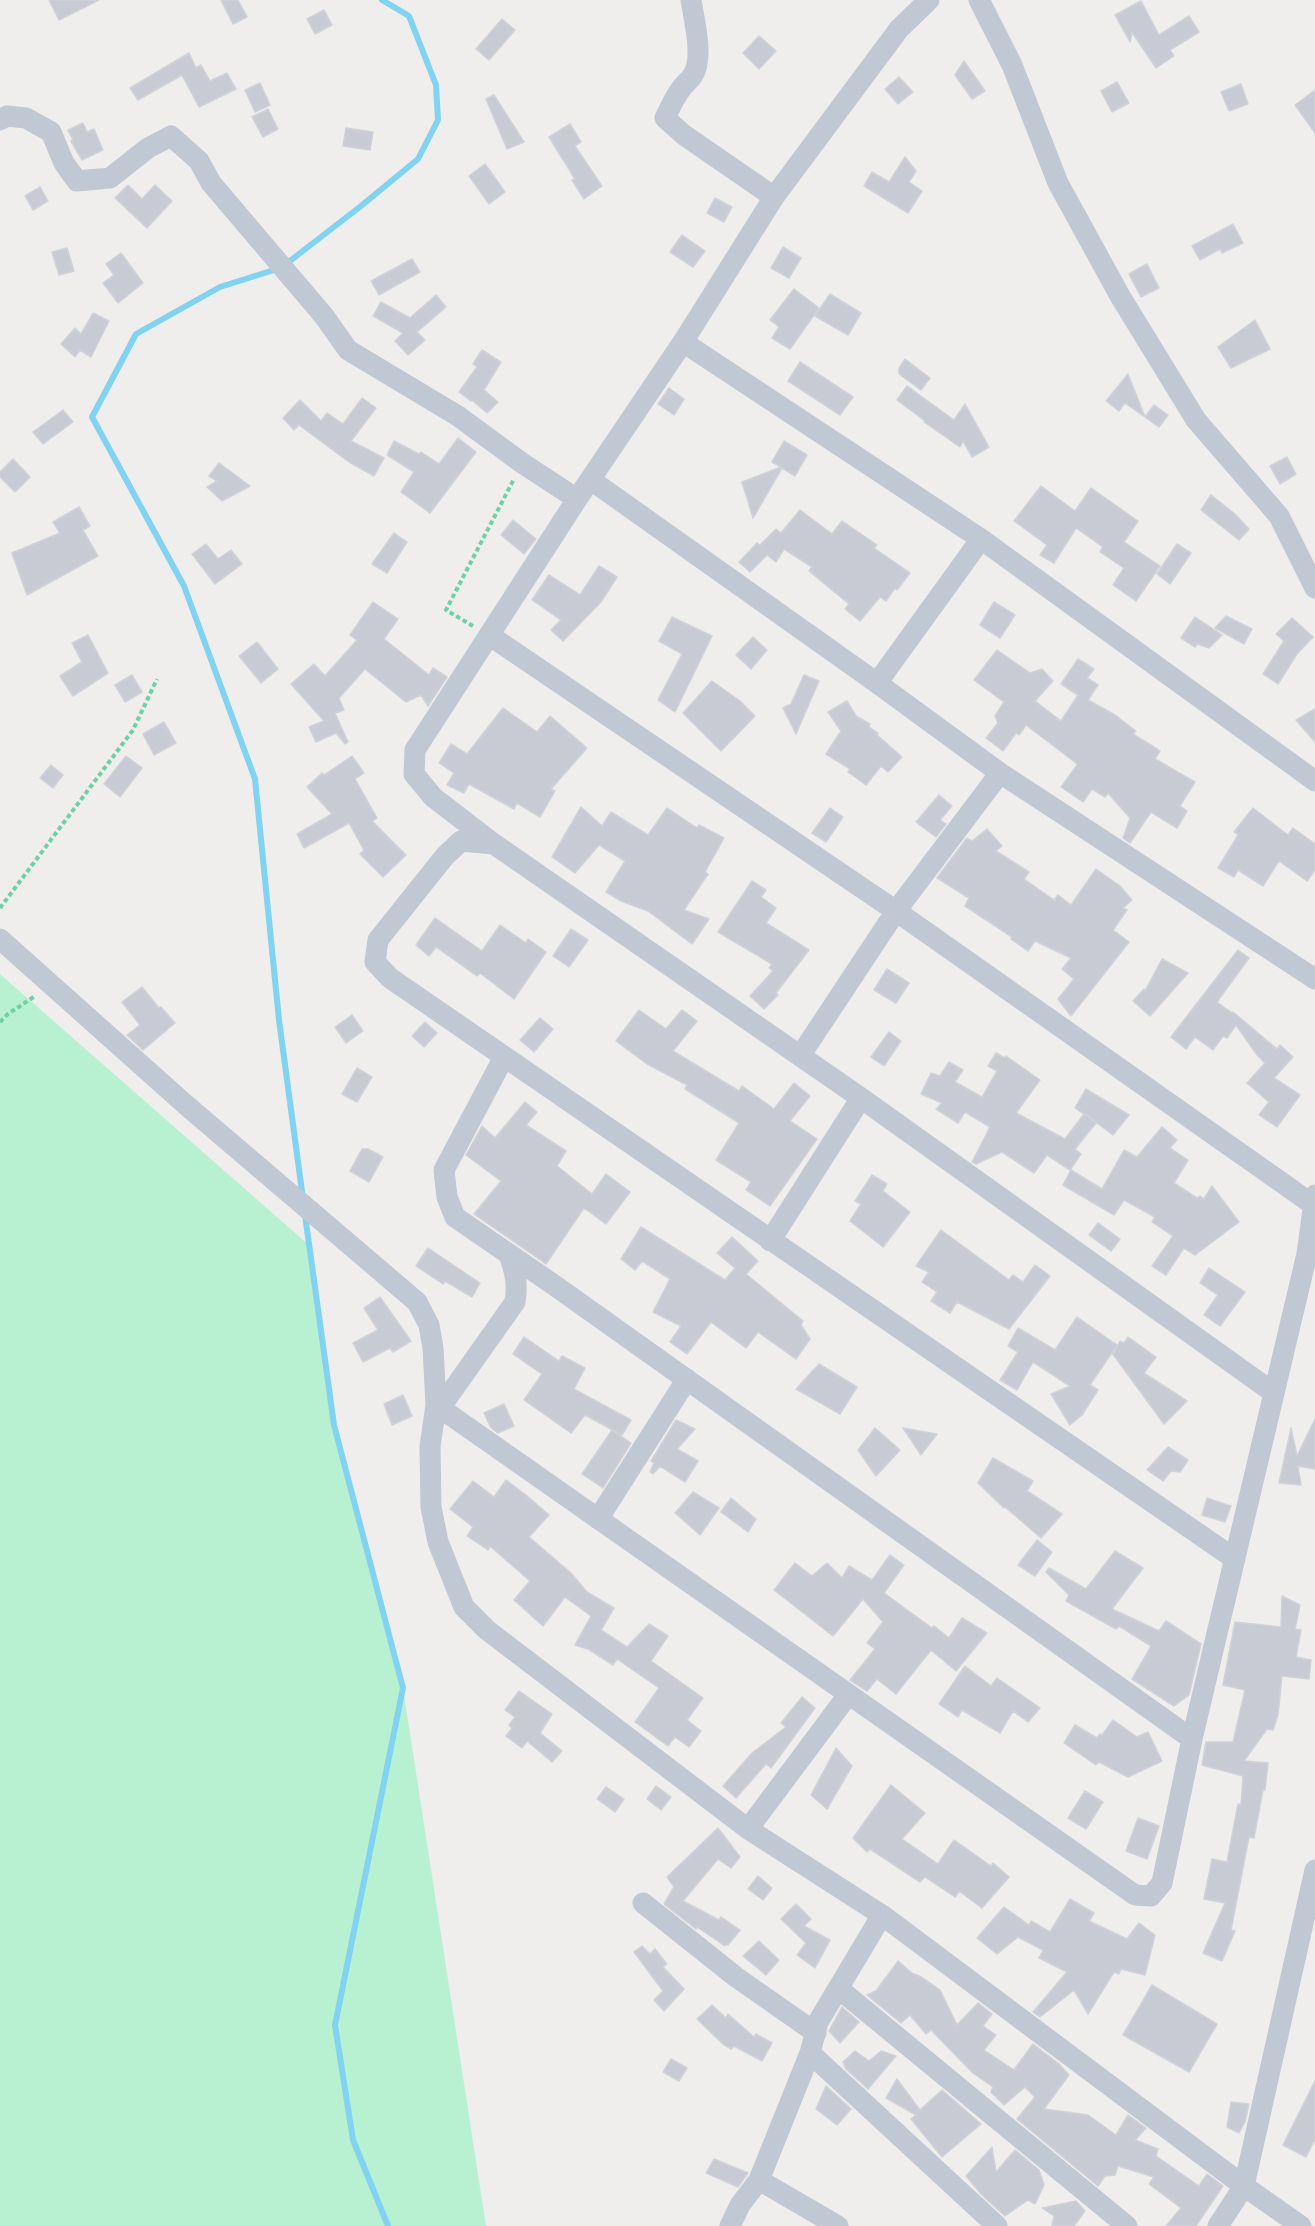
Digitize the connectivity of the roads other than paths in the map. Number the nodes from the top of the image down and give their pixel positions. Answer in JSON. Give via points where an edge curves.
{"nodes":[{"id":1,"x":691,"y":0,"type":"edge"},
{"id":2,"x":929,"y":0,"type":"edge"},
{"id":3,"x":979,"y":0,"type":"edge"},
{"id":4,"x":0,"y":120,"type":"edge"},
{"id":5,"x":774,"y":197,"type":"junction"},
{"id":6,"x":683,"y":342,"type":"junction"},
{"id":7,"x":591,"y":480,"type":"junction"},
{"id":8,"x":577,"y":499,"type":"junction"},
{"id":9,"x":981,"y":539,"type":"junction"},
{"id":10,"x":1315,"y":588,"type":"edge"},
{"id":11,"x":489,"y":635,"type":"junction"},
{"id":12,"x":878,"y":683,"type":"junction"},
{"id":13,"x":1000,"y":772,"type":"junction"},
{"id":14,"x":1315,"y":781,"type":"edge"},
{"id":15,"x":494,"y":844,"type":"junction"},
{"id":16,"x":896,"y":911,"type":"junction"},
{"id":17,"x":0,"y":939,"type":"edge"},
{"id":18,"x":1315,"y":979,"type":"edge"},
{"id":19,"x":800,"y":1056,"type":"junction"},
{"id":20,"x":504,"y":1057,"type":"junction"},
{"id":21,"x":861,"y":1098,"type":"junction"},
{"id":22,"x":1314,"y":1202,"type":"edge"},
{"id":23,"x":770,"y":1241,"type":"junction"},
{"id":24,"x":509,"y":1255,"type":"junction"},
{"id":25,"x":687,"y":1379,"type":"junction"},
{"id":26,"x":1274,"y":1394,"type":"junction"},
{"id":27,"x":438,"y":1406,"type":"junction"},
{"id":28,"x":598,"y":1519,"type":"junction"},
{"id":29,"x":1234,"y":1559,"type":"junction"},
{"id":30,"x":848,"y":1695,"type":"junction"},
{"id":31,"x":1192,"y":1739,"type":"junction"},
{"id":32,"x":748,"y":1829,"type":"junction"},
{"id":33,"x":1315,"y":1870,"type":"edge"},
{"id":34,"x":643,"y":1902,"type":"dead end"},
{"id":35,"x":882,"y":1915,"type":"junction"},
{"id":36,"x":838,"y":1988,"type":"junction"},
{"id":37,"x":813,"y":2043,"type":"junction"},
{"id":38,"x":759,"y":2180,"type":"junction"},
{"id":39,"x":1244,"y":2186,"type":"junction"},
{"id":40,"x":730,"y":2226,"type":"edge"},
{"id":41,"x":838,"y":2226,"type":"edge"},
{"id":42,"x":997,"y":2226,"type":"edge"},
{"id":43,"x":1127,"y":2226,"type":"edge"},
{"id":44,"x":1218,"y":2226,"type":"edge"},
{"id":45,"x":1301,"y":2226,"type":"edge"}],
"edges":[{"from":1,"to":5,"type":"street","via":[[698,65],[665,118]]},
{"from":2,"to":5,"type":"street","via":[[899,29]]},
{"from":3,"to":10,"type":"street","via":[[1012,65],[1058,183],[1120,296],[1196,420],[1279,516]]},
{"from":4,"to":8,"type":"street","via":[[7,116],[26,118],[51,132],[64,164],[77,181],[110,178],[148,148],[171,136],[199,161],[211,183],[324,315],[348,350],[458,416]]},
{"from":5,"to":6,"type":"street"},
{"from":6,"to":7,"type":"street"},
{"from":6,"to":9,"type":"street"},
{"from":7,"to":8,"type":"street"},
{"from":7,"to":12,"type":"street"},
{"from":8,"to":11,"type":"street"},
{"from":9,"to":12,"type":"street"},
{"from":9,"to":14,"type":"street"},
{"from":11,"to":15,"type":"street","via":[[415,750],[414,774],[433,797]]},
{"from":11,"to":16,"type":"street"},
{"from":12,"to":13,"type":"street"},
{"from":13,"to":16,"type":"street"},
{"from":13,"to":18,"type":"street"},
{"from":15,"to":19,"type":"street"},
{"from":15,"to":20,"type":"street","via":[[461,841],[445,856],[378,940],[375,962],[390,978]]},
{"from":16,"to":19,"type":"street"},
{"from":16,"to":22,"type":"street"},
{"from":17,"to":27,"type":"street","via":[[186,1105],[417,1302],[429,1325]]},
{"from":19,"to":21,"type":"street"},
{"from":20,"to":23,"type":"street"},
{"from":20,"to":24,"type":"street","via":[[444,1170],[444,1184],[455,1217]]},
{"from":21,"to":23,"type":"street"},
{"from":21,"to":26,"type":"street"},
{"from":22,"to":26,"type":"street","via":[[1307,1254]]},
{"from":23,"to":29,"type":"street"},
{"from":24,"to":25,"type":"street"},
{"from":24,"to":27,"type":"street","via":[[518,1287],[515,1302]]},
{"from":25,"to":28,"type":"street"},
{"from":25,"to":31,"type":"street"},
{"from":26,"to":29,"type":"street"},
{"from":27,"to":28,"type":"street"},
{"from":27,"to":32,"type":"street","via":[[430,1447],[431,1507],[438,1542],[464,1607],[487,1630]]},
{"from":28,"to":30,"type":"street"},
{"from":29,"to":31,"type":"street"},
{"from":30,"to":31,"type":"street","via":[[1135,1895],[1151,1896],[1162,1883]]},
{"from":30,"to":32,"type":"street"},
{"from":32,"to":35,"type":"street"},
{"from":33,"to":39,"type":"street"},
{"from":34,"to":37,"type":"street"},
{"from":35,"to":36,"type":"street"},
{"from":35,"to":39,"type":"street"},
{"from":36,"to":37,"type":"street","via":[[818,2022]]},
{"from":36,"to":43,"type":"street"},
{"from":37,"to":38,"type":"street"},
{"from":37,"to":42,"type":"street"},
{"from":38,"to":40,"type":"street"},
{"from":38,"to":41,"type":"street"},
{"from":39,"to":44,"type":"street"},
{"from":39,"to":45,"type":"street"}]}
